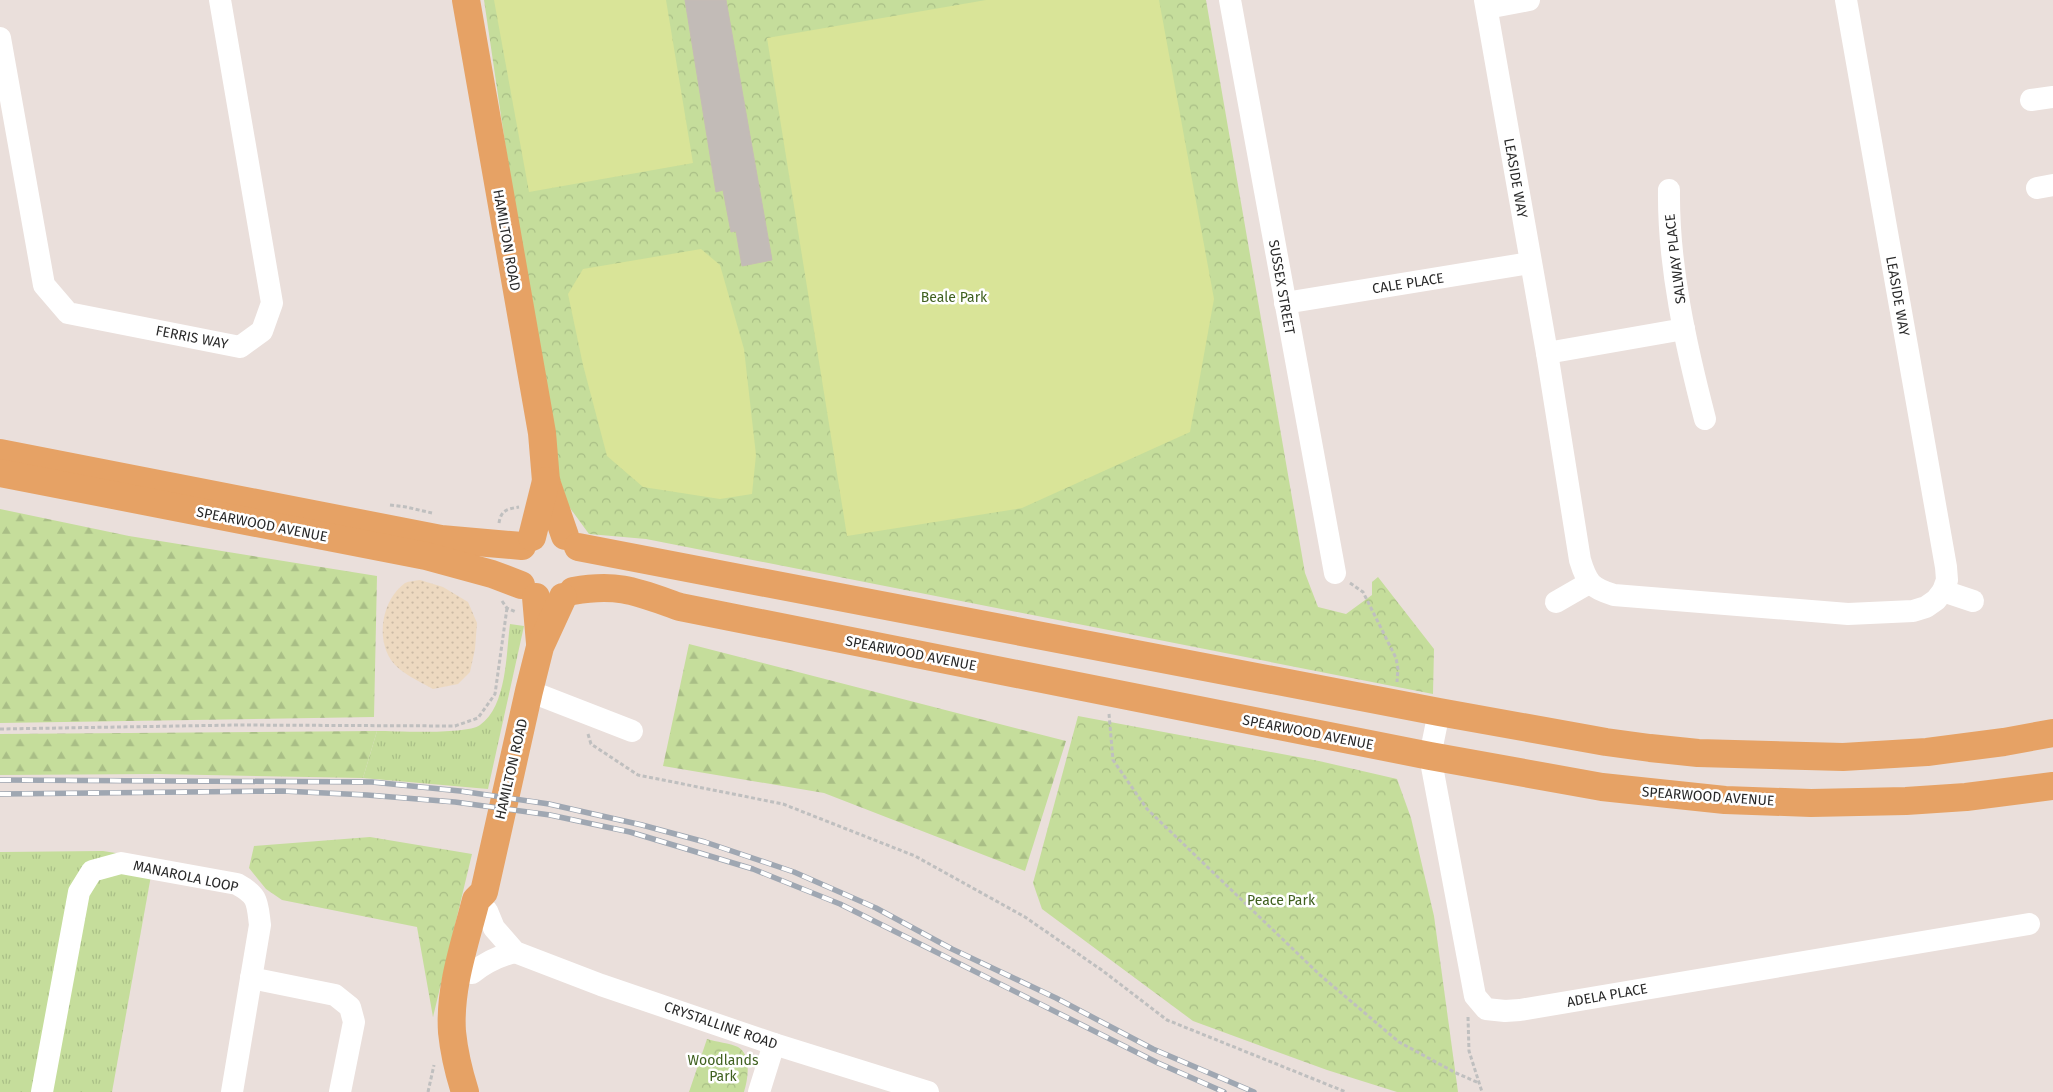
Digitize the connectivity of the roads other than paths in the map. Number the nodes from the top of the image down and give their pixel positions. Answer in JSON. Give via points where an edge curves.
{"nodes":[{"id":1,"x":220,"y":0,"type":"edge"},
{"id":2,"x":466,"y":0,"type":"edge"},
{"id":3,"x":1230,"y":0,"type":"edge"},
{"id":4,"x":1529,"y":0,"type":"edge"},
{"id":5,"x":1846,"y":0,"type":"edge"},
{"id":6,"x":1486,"y":4,"type":"edge"},
{"id":7,"x":0,"y":38,"type":"edge"},
{"id":8,"x":2053,"y":97,"type":"edge"},
{"id":9,"x":2031,"y":100,"type":"dead end"},
{"id":10,"x":1669,"y":190,"type":"dead end"},
{"id":11,"x":1530,"y":263,"type":"junction"},
{"id":12,"x":1285,"y":304,"type":"junction"},
{"id":13,"x":1684,"y":329,"type":"junction"},
{"id":14,"x":1547,"y":353,"type":"junction"},
{"id":15,"x":1706,"y":419,"type":"dead end"},
{"id":16,"x":0,"y":453,"type":"edge"},
{"id":17,"x":0,"y":473,"type":"edge"},
{"id":18,"x":546,"y":481,"type":"junction"},
{"id":19,"x":527,"y":542,"type":"junction"},
{"id":20,"x":571,"y":542,"type":"junction"},
{"id":21,"x":1335,"y":573,"type":"road end"},
{"id":22,"x":1589,"y":583,"type":"junction"},
{"id":23,"x":529,"y":591,"type":"junction"},
{"id":24,"x":1943,"y":591,"type":"junction"},
{"id":25,"x":568,"y":594,"type":"junction"},
{"id":26,"x":1973,"y":601,"type":"dead end"},
{"id":27,"x":1556,"y":602,"type":"dead end"},
{"id":28,"x":540,"y":647,"type":"junction"},
{"id":29,"x":529,"y":691,"type":"junction"},
{"id":30,"x":1438,"y":712,"type":"junction"},
{"id":31,"x":632,"y":731,"type":"dead end"},
{"id":32,"x":2053,"y":733,"type":"edge"},
{"id":33,"x":1430,"y":756,"type":"junction"},
{"id":34,"x":2053,"y":786,"type":"edge"},
{"id":35,"x":485,"y":902,"type":"junction"},
{"id":36,"x":2029,"y":924,"type":"dead end"},
{"id":37,"x":515,"y":952,"type":"junction"},
{"id":38,"x":472,"y":974,"type":"junction"},
{"id":39,"x":250,"y":978,"type":"junction"},
{"id":40,"x":774,"y":1044,"type":"junction"},
{"id":41,"x":868,"y":1082,"type":"edge"},
{"id":42,"x":42,"y":1092,"type":"edge"},
{"id":43,"x":232,"y":1092,"type":"edge"},
{"id":44,"x":340,"y":1092,"type":"edge"},
{"id":45,"x":465,"y":1092,"type":"edge"},
{"id":46,"x":479,"y":1092,"type":"edge"},
{"id":47,"x":759,"y":1092,"type":"edge"},
{"id":48,"x":928,"y":1092,"type":"edge"}],
"edges":[{"from":1,"to":7,"type":"street","name":"FERRIS WAY","via":[[272,303],[262,331],[240,347],[68,313],[44,285]]},
{"from":2,"to":18,"type":"main road","name":"HAMILTON ROAD","via":[[542,433]]},
{"from":3,"to":12,"type":"street","name":"SUSSEX STREET"},
{"from":4,"to":6,"type":"street","name":"LEASIDE WAY"},
{"from":5,"to":24,"type":"street","name":"LEASIDE WAY","via":[[1946,567],[1947,580]]},
{"from":6,"to":11,"type":"street","name":"LEASIDE WAY"},
{"from":8,"to":9,"type":"street"},
{"from":10,"to":13,"type":"street","name":"SALWAY PLACE","via":[[1668,226]]},
{"from":11,"to":12,"type":"street","name":"CALE PLACE"},
{"from":11,"to":14,"type":"street","name":"LEASIDE WAY"},
{"from":12,"to":21,"type":"street","name":"SUSSEX STREET"},
{"from":13,"to":14,"type":"street"},
{"from":13,"to":15,"type":"street","name":"SALWAY PLACE"},
{"from":14,"to":22,"type":"street","name":"LEASIDE WAY","via":[[1580,560]]},
{"from":16,"to":19,"type":"main road","name":"SPEARWOOD AVENUE","via":[[441,538]]},
{"from":17,"to":23,"type":"main road","name":"SPEARWOOD AVENUE","via":[[426,556],[492,574]]},
{"from":18,"to":19,"type":"main road","name":"HAMILTON ROAD"},
{"from":18,"to":20,"type":"main road","name":"HAMILTON ROAD"},
{"from":19,"to":20,"type":"main road","via":[[543,533],[554,533]]},
{"from":19,"to":23,"type":"main road","via":[[518,555],[516,565],[517,575]]},
{"from":20,"to":25,"type":"main road","via":[[584,565],[582,575]]},
{"from":20,"to":30,"type":"main road"},
{"from":22,"to":24,"type":"street","via":[[1614,595],[1848,614],[1914,612],[1936,600]]},
{"from":22,"to":27,"type":"street"},
{"from":23,"to":25,"type":"main road","via":[[554,600]]},
{"from":23,"to":28,"type":"main road","name":"HAMILTON ROAD"},
{"from":24,"to":26,"type":"street"},
{"from":25,"to":28,"type":"main road","name":"HAMILTON ROAD"},
{"from":25,"to":33,"type":"main road","name":"SPEARWOOD AVENUE","via":[[606,586],[629,590],[680,607]]},
{"from":28,"to":29,"type":"main road","name":"HAMILTON ROAD"},
{"from":29,"to":31,"type":"street"},
{"from":29,"to":35,"type":"main road","name":"HAMILTON ROAD"},
{"from":30,"to":32,"type":"main road","via":[[1641,747],[1773,756],[1843,757],[1928,752]]},
{"from":30,"to":33,"type":"street"},
{"from":33,"to":34,"type":"main road","name":"SPEARWOOD AVENUE","via":[[1602,787],[1725,800],[1906,801]]},
{"from":33,"to":36,"type":"street","name":"ADELA PLACE","via":[[1474,996],[1486,1009],[1520,1010]]},
{"from":35,"to":37,"type":"street","name":"CRYSTALLINE ROAD","via":[[494,928]]},
{"from":35,"to":38,"type":"main road","name":"HAMILTON ROAD"},
{"from":35,"to":45,"type":"main road","name":"HAMILTON ROAD","via":[[476,900],[453,999],[453,1039]]},
{"from":37,"to":38,"type":"street","via":[[484,963]]},
{"from":37,"to":40,"type":"street","name":"CRYSTALLINE ROAD"},
{"from":38,"to":46,"type":"main road","name":"HAMILTON ROAD","via":[[466,1041]]},
{"from":39,"to":42,"type":"street","name":"MANAROLA LOOP","via":[[260,925],[258,906],[252,892],[237,884],[121,863],[92,871],[79,892]]},
{"from":39,"to":43,"type":"street","name":"MANAROLA LOOP"},
{"from":39,"to":44,"type":"street","via":[[335,995],[350,1007],[354,1022]]},
{"from":40,"to":41,"type":"street","name":"CRYSTALLINE ROAD"},
{"from":40,"to":47,"type":"street"},
{"from":41,"to":48,"type":"street","name":"CRYSTALLINE ROAD"}]}
